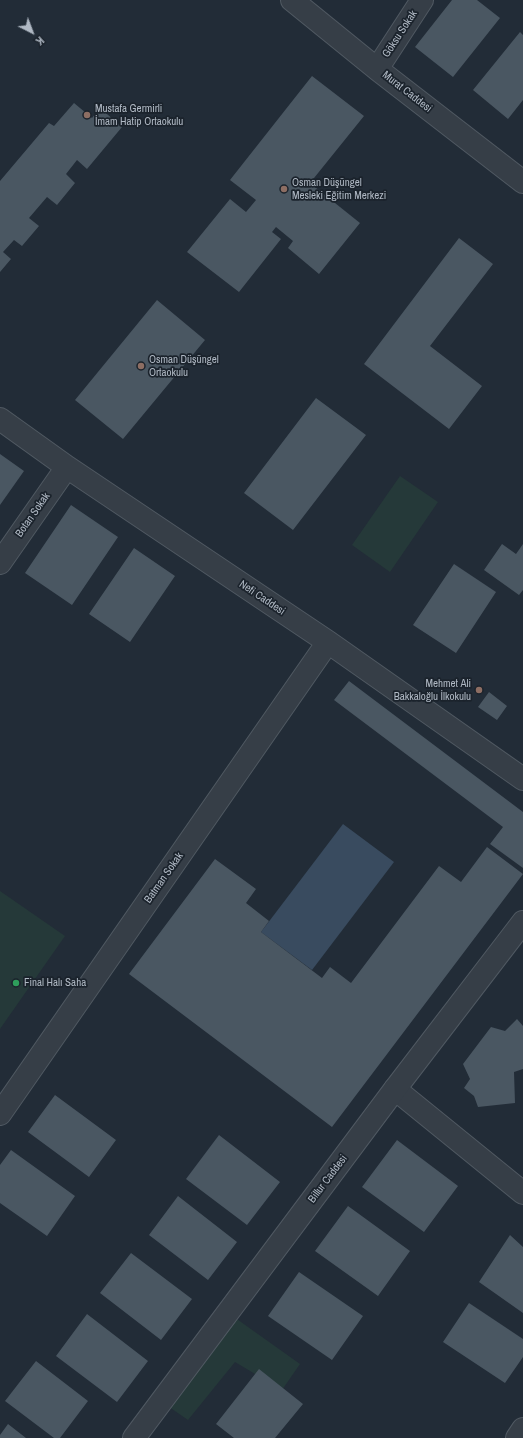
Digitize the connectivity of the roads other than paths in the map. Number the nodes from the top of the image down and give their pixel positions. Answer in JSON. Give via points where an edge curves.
{"nodes":[{"id":1,"x":292,"y":0,"type":"edge"},
{"id":2,"x":422,"y":0,"type":"edge"},
{"id":3,"x":377,"y":69,"type":"junction"},
{"id":4,"x":523,"y":182,"type":"edge"},
{"id":5,"x":0,"y":419,"type":"edge"},
{"id":6,"x":67,"y":467,"type":"junction"},
{"id":7,"x":0,"y":563,"type":"edge"},
{"id":8,"x":328,"y":642,"type":"junction"},
{"id":9,"x":523,"y":779,"type":"edge"},
{"id":10,"x":523,"y":922,"type":"edge"},
{"id":11,"x":395,"y":1089,"type":"junction"},
{"id":12,"x":0,"y":1114,"type":"edge"},
{"id":13,"x":523,"y":1193,"type":"edge"},
{"id":14,"x":523,"y":1429,"type":"edge"},
{"id":15,"x":134,"y":1438,"type":"edge"},
{"id":16,"x":517,"y":1438,"type":"edge"}],
"edges":[{"from":1,"to":3,"type":"street","name":"Murat Caddesi"},
{"from":2,"to":3,"type":"street","name":"Göksu Sokak"},
{"from":3,"to":4,"type":"street","name":"Murat Caddesi"},
{"from":5,"to":6,"type":"street","name":"Nefi Caddesi"},
{"from":6,"to":7,"type":"street","name":"Botan Sokak"},
{"from":6,"to":8,"type":"street","name":"Nefi Caddesi"},
{"from":8,"to":9,"type":"street","name":"Nefi Caddesi"},
{"from":8,"to":12,"type":"street","name":"Batman Sokak"},
{"from":10,"to":11,"type":"street","name":"Billur Caddesi"},
{"from":11,"to":13,"type":"street"},
{"from":11,"to":15,"type":"street","name":"Billur Caddesi"},
{"from":14,"to":16,"type":"street"}]}
